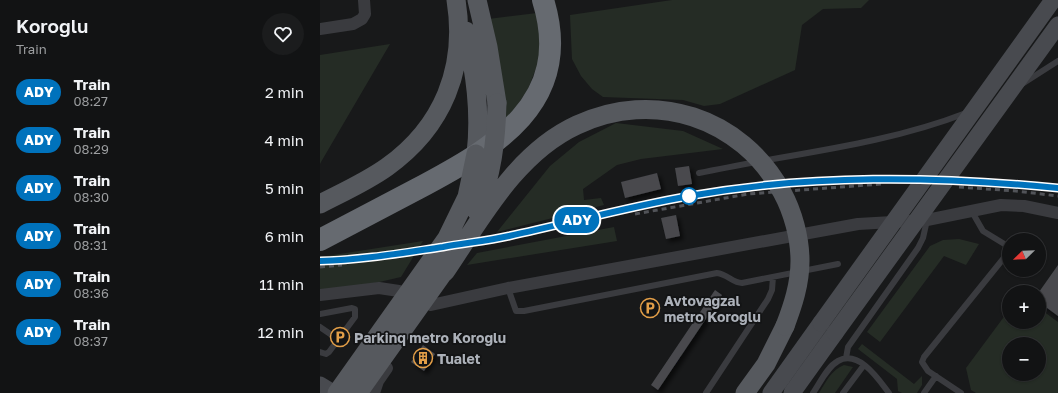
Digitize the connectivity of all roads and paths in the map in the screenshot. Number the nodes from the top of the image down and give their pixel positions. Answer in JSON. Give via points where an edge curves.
{"nodes":[{"id":1,"x":364,"y":0,"type":"edge"},
{"id":2,"x":458,"y":0,"type":"edge"},
{"id":3,"x":477,"y":0,"type":"edge"},
{"id":4,"x":543,"y":0,"type":"edge"},
{"id":5,"x":1053,"y":0,"type":"edge"},
{"id":6,"x":1058,"y":25,"type":"edge"},
{"id":7,"x":320,"y":29,"type":"edge"},
{"id":8,"x":1058,"y":61,"type":"edge"},
{"id":9,"x":991,"y":103,"type":"dead end"},
{"id":10,"x":984,"y":106,"type":"dead end"},
{"id":11,"x":699,"y":173,"type":"dead end"},
{"id":12,"x":320,"y":204,"type":"edge"},
{"id":13,"x":971,"y":210,"type":"junction"},
{"id":14,"x":1058,"y":213,"type":"edge"},
{"id":15,"x":927,"y":220,"type":"junction"},
{"id":16,"x":320,"y":240,"type":"edge"},
{"id":17,"x":838,"y":264,"type":"dead end"},
{"id":18,"x":445,"y":272,"type":"junction"},
{"id":19,"x":773,"y":276,"type":"junction"},
{"id":20,"x":508,"y":288,"type":"junction"},
{"id":21,"x":320,"y":295,"type":"edge"},
{"id":22,"x":431,"y":305,"type":"junction"},
{"id":23,"x":320,"y":314,"type":"edge"},
{"id":24,"x":320,"y":327,"type":"edge"},
{"id":25,"x":339,"y":340,"type":"junction"},
{"id":26,"x":320,"y":352,"type":"edge"},
{"id":27,"x":846,"y":358,"type":"junction"},
{"id":28,"x":864,"y":365,"type":"junction"},
{"id":29,"x":936,"y":376,"type":"junction"},
{"id":30,"x":320,"y":385,"type":"edge"},
{"id":31,"x":333,"y":393,"type":"edge"},
{"id":32,"x":337,"y":393,"type":"edge"},
{"id":33,"x":358,"y":393,"type":"edge"},
{"id":34,"x":374,"y":393,"type":"edge"},
{"id":35,"x":706,"y":393,"type":"edge"},
{"id":36,"x":745,"y":393,"type":"edge"},
{"id":37,"x":771,"y":393,"type":"edge"},
{"id":38,"x":792,"y":393,"type":"edge"},
{"id":39,"x":813,"y":393,"type":"edge"},
{"id":40,"x":843,"y":393,"type":"edge"},
{"id":41,"x":889,"y":393,"type":"edge"},
{"id":42,"x":924,"y":393,"type":"edge"},
{"id":43,"x":961,"y":393,"type":"edge"}],
"edges":[{"from":1,"to":7,"type":"street","via":[[365,14],[358,22]]},
{"from":2,"to":12,"type":"main road","via":[[459,32],[456,62],[452,80],[436,117],[408,150],[387,167]]},
{"from":2,"to":32,"type":"main road","bridge":true,"via":[[474,68],[478,106],[479,130],[467,197],[447,238]]},
{"from":3,"to":18,"type":"main road","bridge":true,"via":[[488,46],[497,103],[493,160],[485,192],[474,220]]},
{"from":4,"to":16,"type":"highway","via":[[551,40],[546,74],[538,94],[516,125],[491,146],[447,173]]},
{"from":5,"to":37,"type":"main road","bridge":true},
{"from":6,"to":38,"type":"main road","bridge":true},
{"from":8,"to":9,"type":"lane"},
{"from":10,"to":11,"type":"lane","via":[[927,128],[881,139]]},
{"from":13,"to":14,"type":"street","via":[[1009,204]]},
{"from":13,"to":15,"type":"street"},
{"from":13,"to":29,"type":"lane","via":[[983,232],[1006,246],[1008,250],[924,357],[923,366]]},
{"from":15,"to":20,"type":"street","via":[[838,227]]},
{"from":15,"to":27,"type":"lane","via":[[918,248],[848,347]]},
{"from":17,"to":19,"type":"lane"},
{"from":18,"to":33,"type":"main road","bridge":true},
{"from":18,"to":36,"type":"main road","bridge":true,"via":[[503,188],[540,148],[569,129],[592,119],[632,110],[666,110],[704,121],[731,134],[763,163],[788,203],[794,222],[800,261],[794,302],[785,326],[766,364]]},
{"from":19,"to":20,"type":"lane","via":[[738,283],[726,274],[717,273],[516,311]]},
{"from":19,"to":35,"type":"lane","via":[[768,299]]},
{"from":20,"to":22,"type":"street"},
{"from":21,"to":22,"type":"street","via":[[379,288],[399,291]]},
{"from":22,"to":34,"type":"street","via":[[378,381]]},
{"from":23,"to":25,"type":"lane","via":[[355,309],[355,317]]},
{"from":24,"to":25,"type":"lane"},
{"from":25,"to":26,"type":"lane","via":[[326,354]]},
{"from":27,"to":28,"type":"lane"},
{"from":27,"to":39,"type":"lane","via":[[830,369]]},
{"from":28,"to":40,"type":"lane"},
{"from":28,"to":41,"type":"lane"},
{"from":29,"to":42,"type":"lane"},
{"from":29,"to":43,"type":"lane"},
{"from":30,"to":31,"type":"main road"}]}
